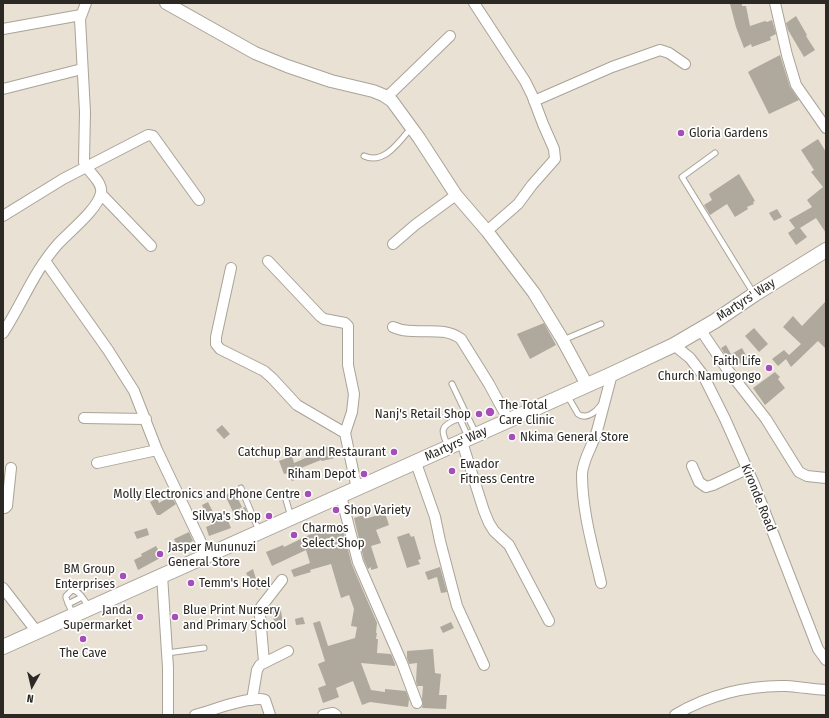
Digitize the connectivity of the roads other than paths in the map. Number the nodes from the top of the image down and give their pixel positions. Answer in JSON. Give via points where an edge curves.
{"nodes":[{"id":1,"x":86,"y":3,"type":"edge"},
{"id":2,"x":166,"y":3,"type":"edge"},
{"id":3,"x":474,"y":3,"type":"edge"},
{"id":4,"x":775,"y":3,"type":"edge"},
{"id":5,"x":81,"y":15,"type":"junction"},
{"id":6,"x":3,"y":29,"type":"edge"},
{"id":7,"x":450,"y":36,"type":"dead end"},
{"id":8,"x":685,"y":64,"type":"dead end"},
{"id":9,"x":82,"y":69,"type":"junction"},
{"id":10,"x":3,"y":89,"type":"edge"},
{"id":11,"x":387,"y":97,"type":"junction"},
{"id":12,"x":534,"y":101,"type":"junction"},
{"id":13,"x":412,"y":128,"type":"junction"},
{"id":14,"x":826,"y":128,"type":"edge"},
{"id":15,"x":715,"y":153,"type":"dead end"},
{"id":16,"x":364,"y":156,"type":"dead end"},
{"id":17,"x":86,"y":168,"type":"junction"},
{"id":18,"x":101,"y":194,"type":"junction"},
{"id":19,"x":456,"y":195,"type":"junction"},
{"id":20,"x":199,"y":200,"type":"dead end"},
{"id":21,"x":3,"y":216,"type":"edge"},
{"id":22,"x":487,"y":231,"type":"junction"},
{"id":23,"x":393,"y":244,"type":"dead end"},
{"id":24,"x":151,"y":246,"type":"dead end"},
{"id":25,"x":826,"y":250,"type":"edge"},
{"id":26,"x":45,"y":261,"type":"junction"},
{"id":27,"x":268,"y":261,"type":"dead end"},
{"id":28,"x":231,"y":268,"type":"dead end"},
{"id":29,"x":754,"y":294,"type":"junction"},
{"id":30,"x":601,"y":324,"type":"dead end"},
{"id":31,"x":393,"y":327,"type":"dead end"},
{"id":32,"x":700,"y":329,"type":"junction"},
{"id":33,"x":3,"y":333,"type":"edge"},
{"id":34,"x":563,"y":340,"type":"junction"},
{"id":35,"x":674,"y":345,"type":"junction"},
{"id":36,"x":612,"y":374,"type":"junction"},
{"id":37,"x":452,"y":384,"type":"dead end"},
{"id":38,"x":587,"y":385,"type":"junction"},
{"id":39,"x":567,"y":394,"type":"junction"},
{"id":40,"x":605,"y":399,"type":"junction"},
{"id":41,"x":84,"y":418,"type":"dead end"},
{"id":42,"x":146,"y":419,"type":"junction"},
{"id":43,"x":509,"y":421,"type":"junction"},
{"id":44,"x":345,"y":433,"type":"junction"},
{"id":45,"x":469,"y":439,"type":"junction"},
{"id":46,"x":448,"y":448,"type":"junction"},
{"id":47,"x":157,"y":450,"type":"junction"},
{"id":48,"x":416,"y":462,"type":"junction"},
{"id":49,"x":97,"y":463,"type":"dead end"},
{"id":50,"x":692,"y":466,"type":"dead end"},
{"id":51,"x":11,"y":468,"type":"dead end"},
{"id":52,"x":747,"y":469,"type":"junction"},
{"id":53,"x":826,"y":478,"type":"edge"},
{"id":54,"x":241,"y":488,"type":"dead end"},
{"id":55,"x":357,"y":489,"type":"junction"},
{"id":56,"x":284,"y":493,"type":"dead end"},
{"id":57,"x":340,"y":496,"type":"junction"},
{"id":58,"x":3,"y":508,"type":"edge"},
{"id":59,"x":291,"y":518,"type":"junction"},
{"id":60,"x":260,"y":532,"type":"junction"},
{"id":61,"x":207,"y":555,"type":"junction"},
{"id":62,"x":162,"y":575,"type":"junction"},
{"id":63,"x":282,"y":580,"type":"dead end"},
{"id":64,"x":601,"y":583,"type":"dead end"},
{"id":65,"x":3,"y":588,"type":"edge"},
{"id":66,"x":82,"y":597,"type":"junction"},
{"id":67,"x":90,"y":608,"type":"junction"},
{"id":68,"x":71,"y":610,"type":"junction"},
{"id":69,"x":549,"y":621,"type":"dead end"},
{"id":70,"x":37,"y":632,"type":"junction"},
{"id":71,"x":3,"y":648,"type":"edge"},
{"id":72,"x":204,"y":648,"type":"dead end"},
{"id":73,"x":288,"y":651,"type":"dead end"},
{"id":74,"x":167,"y":653,"type":"junction"},
{"id":75,"x":826,"y":660,"type":"edge"},
{"id":76,"x":264,"y":662,"type":"junction"},
{"id":77,"x":484,"y":666,"type":"dead end"},
{"id":78,"x":826,"y":690,"type":"edge"},
{"id":79,"x":252,"y":700,"type":"junction"},
{"id":80,"x":417,"y":703,"type":"dead end"},
{"id":81,"x":168,"y":715,"type":"edge"},
{"id":82,"x":195,"y":715,"type":"edge"},
{"id":83,"x":270,"y":715,"type":"edge"},
{"id":84,"x":323,"y":715,"type":"edge"},
{"id":85,"x":336,"y":715,"type":"edge"},
{"id":86,"x":675,"y":715,"type":"edge"}],
"edges":[{"from":1,"to":5,"type":"street"},
{"from":2,"to":11,"type":"street","via":[[255,53],[331,82],[373,91]]},
{"from":3,"to":12,"type":"street","via":[[525,81]]},
{"from":4,"to":14,"type":"street","via":[[796,85]]},
{"from":5,"to":6,"type":"street"},
{"from":5,"to":9,"type":"street"},
{"from":7,"to":11,"type":"street"},
{"from":8,"to":12,"type":"street","via":[[660,50],[612,67]]},
{"from":9,"to":10,"type":"street"},
{"from":9,"to":17,"type":"street"},
{"from":11,"to":13,"type":"street"},
{"from":12,"to":22,"type":"street","via":[[554,149],[554,159],[518,204]]},
{"from":13,"to":16,"type":"lane","via":[[383,156]]},
{"from":13,"to":19,"type":"street"},
{"from":15,"to":29,"type":"lane","via":[[682,177]]},
{"from":17,"to":18,"type":"street","via":[[98,182]]},
{"from":17,"to":20,"type":"street","via":[[144,136],[152,135]]},
{"from":17,"to":21,"type":"street"},
{"from":18,"to":24,"type":"street"},
{"from":18,"to":26,"type":"street","via":[[98,204]]},
{"from":19,"to":22,"type":"street"},
{"from":19,"to":23,"type":"street"},
{"from":22,"to":34,"type":"street","via":[[534,293]]},
{"from":25,"to":29,"type":"main road","name":"Martyrs' Way"},
{"from":26,"to":33,"type":"street"},
{"from":26,"to":42,"type":"street","via":[[126,377]]},
{"from":27,"to":44,"type":"street","via":[[320,316],[348,326],[348,365],[354,394],[352,412]]},
{"from":28,"to":44,"type":"street","via":[[216,344],[220,349],[264,371],[297,404]]},
{"from":29,"to":32,"type":"main road","name":"Martyrs' Way"},
{"from":30,"to":34,"type":"lane"},
{"from":31,"to":43,"type":"street","via":[[411,331],[448,332],[461,339]]},
{"from":32,"to":35,"type":"main road","name":"Martyrs' Way"},
{"from":32,"to":53,"type":"street","via":[[766,419],[799,472],[807,476]]},
{"from":34,"to":38,"type":"street"},
{"from":35,"to":36,"type":"main road","name":"Martyrs' Way"},
{"from":35,"to":52,"type":"street","name":"Kironde Road","via":[[690,358],[703,375]]},
{"from":36,"to":38,"type":"main road","name":"Martyrs' Way"},
{"from":36,"to":40,"type":"street"},
{"from":37,"to":45,"type":"lane"},
{"from":38,"to":39,"type":"main road","name":"Martyrs' Way"},
{"from":39,"to":40,"type":"lane","via":[[580,416],[595,412]]},
{"from":39,"to":43,"type":"main road","name":"Martyrs' Way"},
{"from":40,"to":64,"type":"street","via":[[582,473],[589,529]]},
{"from":41,"to":42,"type":"street"},
{"from":42,"to":47,"type":"street"},
{"from":43,"to":45,"type":"main road","name":"Martyrs' Way"},
{"from":44,"to":55,"type":"street"},
{"from":45,"to":46,"type":"main road","name":"Martyrs' Way"},
{"from":45,"to":46,"type":"lane","via":[[460,419],[456,419],[445,425],[442,431]]},
{"from":45,"to":69,"type":"street","via":[[484,511],[494,532],[509,545]]},
{"from":46,"to":48,"type":"main road","name":"Martyrs' Way"},
{"from":47,"to":49,"type":"street"},
{"from":47,"to":61,"type":"street"},
{"from":48,"to":55,"type":"main road","name":"Martyrs' Way"},
{"from":48,"to":77,"type":"street","via":[[436,517],[457,606]]},
{"from":50,"to":52,"type":"street","via":[[699,482],[706,487]]},
{"from":51,"to":58,"type":"street","via":[[7,506]]},
{"from":52,"to":75,"type":"street","name":"Kironde Road","via":[[818,649]]},
{"from":54,"to":60,"type":"lane"},
{"from":55,"to":57,"type":"main road","name":"Martyrs' Way"},
{"from":56,"to":59,"type":"lane"},
{"from":57,"to":59,"type":"main road","name":"Martyrs' Way"},
{"from":57,"to":80,"type":"street","via":[[358,562]]},
{"from":59,"to":60,"type":"main road","name":"Martyrs' Way"},
{"from":60,"to":61,"type":"main road","name":"Martyrs' Way"},
{"from":61,"to":62,"type":"main road","name":"Martyrs' Way"},
{"from":62,"to":67,"type":"main road","name":"Martyrs' Way"},
{"from":62,"to":74,"type":"street"},
{"from":63,"to":76,"type":"street","via":[[261,606]]},
{"from":65,"to":70,"type":"street"},
{"from":66,"to":67,"type":"lane"},
{"from":66,"to":68,"type":"lane"},
{"from":66,"to":68,"type":"lane","via":[[75,590],[66,596]]},
{"from":67,"to":68,"type":"main road","name":"Martyrs' Way"},
{"from":68,"to":70,"type":"main road","name":"Martyrs' Way"},
{"from":70,"to":71,"type":"main road","name":"Martyrs' Way"},
{"from":72,"to":74,"type":"lane"},
{"from":73,"to":76,"type":"street"},
{"from":74,"to":81,"type":"street"},
{"from":76,"to":79,"type":"street","via":[[257,670]]},
{"from":78,"to":86,"type":"street","via":[[786,686],[745,689],[711,697]]},
{"from":79,"to":82,"type":"street"},
{"from":79,"to":83,"type":"street","via":[[265,700]]},
{"from":84,"to":85,"type":"street"}]}
